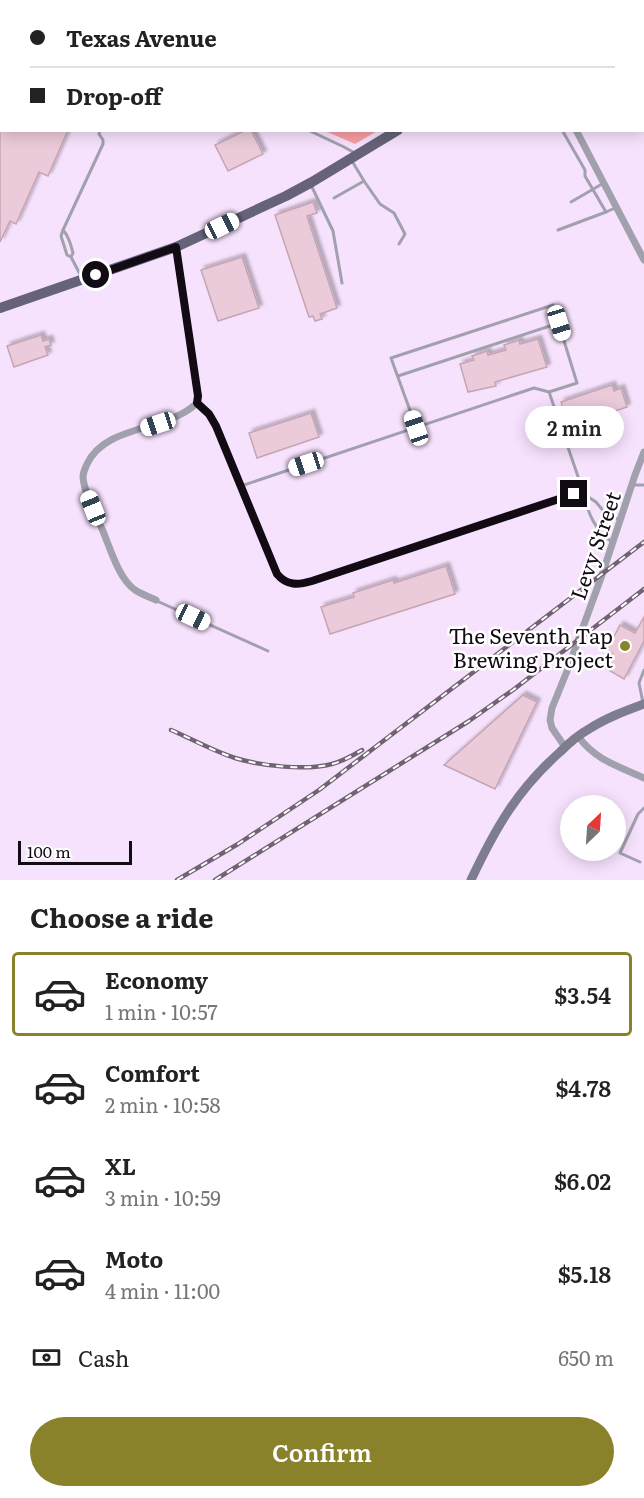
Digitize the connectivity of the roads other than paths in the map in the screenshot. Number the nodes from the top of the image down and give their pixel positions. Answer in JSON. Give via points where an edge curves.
{"nodes":[{"id":1,"x":100,"y":132,"type":"edge"},
{"id":2,"x":312,"y":132,"type":"edge"},
{"id":3,"x":395,"y":132,"type":"edge"},
{"id":4,"x":563,"y":132,"type":"edge"},
{"id":5,"x":577,"y":132,"type":"edge"},
{"id":6,"x":354,"y":157,"type":"junction"},
{"id":7,"x":364,"y":181,"type":"junction"},
{"id":8,"x":604,"y":183,"type":"junction"},
{"id":9,"x":310,"y":184,"type":"junction"},
{"id":10,"x":593,"y":190,"type":"junction"},
{"id":11,"x":334,"y":198,"type":"dead end"},
{"id":12,"x":571,"y":202,"type":"dead end"},
{"id":13,"x":616,"y":207,"type":"junction"},
{"id":14,"x":606,"y":212,"type":"junction"},
{"id":15,"x":558,"y":230,"type":"dead end"},
{"id":16,"x":399,"y":244,"type":"dead end"},
{"id":17,"x":176,"y":247,"type":"junction"},
{"id":18,"x":644,"y":260,"type":"edge"},
{"id":19,"x":82,"y":279,"type":"junction"},
{"id":20,"x":342,"y":283,"type":"dead end"},
{"id":21,"x":0,"y":308,"type":"edge"},
{"id":22,"x":559,"y":323,"type":"junction"},
{"id":23,"x":398,"y":376,"type":"junction"},
{"id":24,"x":549,"y":392,"type":"junction"},
{"id":25,"x":197,"y":403,"type":"junction"},
{"id":26,"x":416,"y":428,"type":"junction"},
{"id":27,"x":644,"y":452,"type":"edge"},
{"id":28,"x":631,"y":485,"type":"junction"},
{"id":29,"x":644,"y":485,"type":"edge"},
{"id":30,"x":241,"y":486,"type":"junction"},
{"id":31,"x":584,"y":494,"type":"junction"},
{"id":32,"x":620,"y":520,"type":"junction"},
{"id":33,"x":612,"y":542,"type":"junction"},
{"id":34,"x":156,"y":600,"type":"joint"},
{"id":35,"x":268,"y":651,"type":"dead end"},
{"id":36,"x":644,"y":670,"type":"edge"},
{"id":37,"x":642,"y":677,"type":"edge"},
{"id":38,"x":644,"y":704,"type":"edge"},
{"id":39,"x":578,"y":736,"type":"junction"},
{"id":40,"x":565,"y":747,"type":"junction"},
{"id":41,"x":644,"y":778,"type":"edge"},
{"id":42,"x":644,"y":808,"type":"edge"},
{"id":43,"x":640,"y":862,"type":"dead end"},
{"id":44,"x":471,"y":880,"type":"edge"}],
"edges":[{"from":1,"to":19,"type":"lane","via":[[103,144],[63,230],[68,234],[71,257]]},
{"from":2,"to":6,"type":"lane","via":[[344,147]]},
{"from":3,"to":6,"type":"main road"},
{"from":4,"to":10,"type":"lane"},
{"from":5,"to":8,"type":"street"},
{"from":6,"to":7,"type":"lane"},
{"from":6,"to":9,"type":"main road"},
{"from":7,"to":11,"type":"lane"},
{"from":7,"to":16,"type":"lane","via":[[380,204],[394,213],[405,234]]},
{"from":8,"to":10,"type":"lane"},
{"from":8,"to":13,"type":"street"},
{"from":9,"to":17,"type":"main road"},
{"from":9,"to":20,"type":"lane","via":[[333,231]]},
{"from":10,"to":12,"type":"lane"},
{"from":10,"to":14,"type":"lane"},
{"from":13,"to":14,"type":"lane"},
{"from":13,"to":18,"type":"street"},
{"from":14,"to":15,"type":"lane"},
{"from":17,"to":19,"type":"main road"},
{"from":17,"to":25,"type":"street"},
{"from":19,"to":21,"type":"main road"},
{"from":22,"to":23,"type":"lane"},
{"from":22,"to":23,"type":"lane","via":[[553,305],[391,358]]},
{"from":22,"to":24,"type":"lane","via":[[578,383]]},
{"from":23,"to":26,"type":"lane"},
{"from":24,"to":26,"type":"lane","via":[[534,388]]},
{"from":24,"to":31,"type":"lane"},
{"from":25,"to":30,"type":"lane","via":[[216,426]]},
{"from":25,"to":34,"type":"street","via":[[158,424],[106,442],[96,450],[84,471],[86,489],[122,575],[135,590]]},
{"from":26,"to":30,"type":"lane"},
{"from":27,"to":28,"type":"street","name":"Levy Street"},
{"from":28,"to":29,"type":"lane"},
{"from":28,"to":32,"type":"street","name":"Levy Street"},
{"from":30,"to":31,"type":"lane","via":[[277,574],[294,584]]},
{"from":31,"to":32,"type":"lane","via":[[605,513]]},
{"from":31,"to":33,"type":"lane","via":[[596,528]]},
{"from":32,"to":33,"type":"street","name":"Levy Street"},
{"from":33,"to":40,"type":"street","name":"Levy Street","via":[[552,708],[552,728]]},
{"from":34,"to":35,"type":"lane"},
{"from":36,"to":37,"type":"lane"},
{"from":37,"to":38,"type":"lane","via":[[639,683]]},
{"from":38,"to":39,"type":"main road"},
{"from":39,"to":40,"type":"main road"},
{"from":39,"to":41,"type":"street","via":[[599,758]]},
{"from":40,"to":44,"type":"main road","via":[[515,800]]},
{"from":42,"to":43,"type":"lane","via":[[620,853]]}]}
